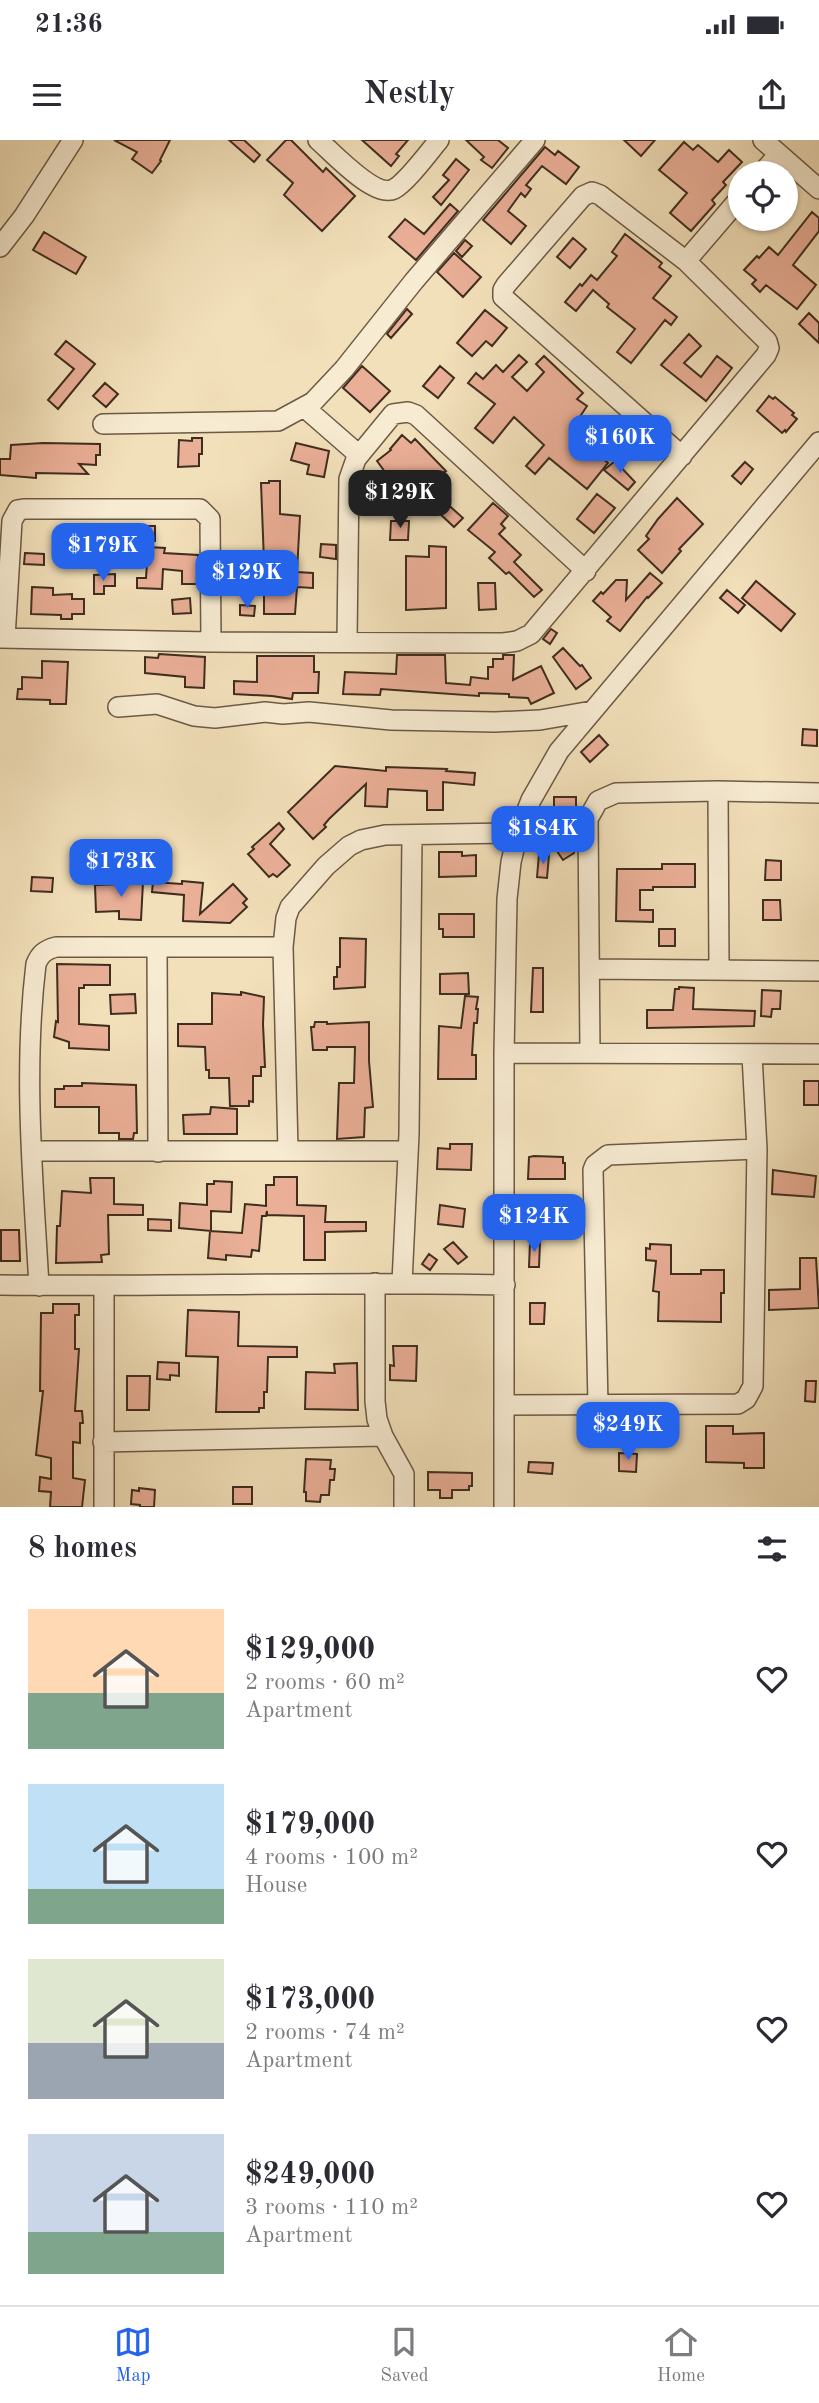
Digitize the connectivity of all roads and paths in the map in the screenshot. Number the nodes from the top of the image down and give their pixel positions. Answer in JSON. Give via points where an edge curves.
{"nodes":[{"id":1,"x":73,"y":140,"type":"edge"},
{"id":2,"x":318,"y":140,"type":"edge"},
{"id":3,"x":439,"y":140,"type":"edge"},
{"id":4,"x":535,"y":140,"type":"edge"},
{"id":5,"x":762,"y":140,"type":"edge"},
{"id":6,"x":779,"y":154,"type":"junction"},
{"id":7,"x":773,"y":161,"type":"edge"},
{"id":8,"x":819,"y":189,"type":"edge"},
{"id":9,"x":728,"y":212,"type":"edge"},
{"id":10,"x":0,"y":247,"type":"edge"},
{"id":11,"x":686,"y":261,"type":"junction"},
{"id":12,"x":304,"y":407,"type":"junction"},
{"id":13,"x":103,"y":424,"type":"dead end"},
{"id":14,"x":819,"y":442,"type":"edge"},
{"id":15,"x":359,"y":455,"type":"junction"},
{"id":16,"x":682,"y":456,"type":"junction"},
{"id":17,"x":586,"y":571,"type":"junction"},
{"id":18,"x":2,"y":638,"type":"edge"},
{"id":19,"x":347,"y":641,"type":"junction"},
{"id":20,"x":211,"y":642,"type":"junction"},
{"id":21,"x":118,"y":707,"type":"dead end"},
{"id":22,"x":592,"y":711,"type":"junction"},
{"id":23,"x":718,"y":791,"type":"junction"},
{"id":24,"x":819,"y":793,"type":"edge"},
{"id":25,"x":518,"y":833,"type":"junction"},
{"id":26,"x":412,"y":835,"type":"junction"},
{"id":27,"x":283,"y":947,"type":"junction"},
{"id":28,"x":157,"y":948,"type":"junction"},
{"id":29,"x":590,"y":969,"type":"junction"},
{"id":30,"x":719,"y":970,"type":"junction"},
{"id":31,"x":819,"y":971,"type":"edge"},
{"id":32,"x":590,"y":1052,"type":"junction"},
{"id":33,"x":504,"y":1053,"type":"junction"},
{"id":34,"x":819,"y":1054,"type":"edge"},
{"id":35,"x":752,"y":1055,"type":"junction"},
{"id":36,"x":757,"y":1149,"type":"junction"},
{"id":37,"x":288,"y":1150,"type":"junction"},
{"id":38,"x":32,"y":1151,"type":"junction"},
{"id":39,"x":407,"y":1151,"type":"junction"},
{"id":40,"x":158,"y":1152,"type":"junction"},
{"id":41,"x":375,"y":1283,"type":"junction"},
{"id":42,"x":402,"y":1283,"type":"junction"},
{"id":43,"x":0,"y":1285,"type":"edge"},
{"id":44,"x":505,"y":1285,"type":"junction"},
{"id":45,"x":39,"y":1286,"type":"junction"},
{"id":46,"x":104,"y":1287,"type":"junction"},
{"id":47,"x":505,"y":1405,"type":"junction"},
{"id":48,"x":598,"y":1405,"type":"junction"},
{"id":49,"x":383,"y":1436,"type":"junction"},
{"id":50,"x":103,"y":1442,"type":"junction"},
{"id":51,"x":104,"y":1507,"type":"edge"},
{"id":52,"x":404,"y":1507,"type":"edge"},
{"id":53,"x":504,"y":1507,"type":"edge"}],
"edges":[{"from":1,"to":10,"type":"street"},
{"from":2,"to":3,"type":"street","via":[[374,188],[388,191],[399,186]]},
{"from":4,"to":12,"type":"street","via":[[344,369]]},
{"from":5,"to":6,"type":"street"},
{"from":6,"to":7,"type":"street"},
{"from":6,"to":8,"type":"street"},
{"from":9,"to":11,"type":"street"},
{"from":11,"to":16,"type":"street","via":[[769,348]]},
{"from":11,"to":16,"type":"street","via":[[592,191],[503,293],[505,300]]},
{"from":12,"to":13,"type":"street","via":[[278,421]]},
{"from":12,"to":15,"type":"street"},
{"from":14,"to":22,"type":"street"},
{"from":15,"to":17,"type":"street","via":[[393,414],[416,415]]},
{"from":15,"to":19,"type":"street","via":[[349,478]]},
{"from":16,"to":17,"type":"street"},
{"from":17,"to":19,"type":"street","via":[[531,634],[517,640]]},
{"from":18,"to":20,"type":"street"},
{"from":18,"to":20,"type":"street","via":[[12,521],[19,510],[200,509],[210,519]]},
{"from":19,"to":20,"type":"street"},
{"from":21,"to":22,"type":"street","via":[[157,704],[215,718],[309,712],[391,720],[495,722]]},
{"from":22,"to":25,"type":"street","via":[[559,751]]},
{"from":23,"to":24,"type":"street"},
{"from":23,"to":29,"type":"street","via":[[616,793],[598,801],[588,819]]},
{"from":23,"to":30,"type":"street"},
{"from":25,"to":26,"type":"street"},
{"from":25,"to":33,"type":"street","via":[[507,899]]},
{"from":26,"to":27,"type":"street","via":[[385,835],[349,846],[290,907]]},
{"from":26,"to":39,"type":"street"},
{"from":27,"to":28,"type":"street"},
{"from":27,"to":37,"type":"street"},
{"from":28,"to":38,"type":"street","via":[[55,947],[39,957],[30,1013]]},
{"from":28,"to":40,"type":"street"},
{"from":29,"to":30,"type":"street"},
{"from":29,"to":32,"type":"street"},
{"from":30,"to":31,"type":"street"},
{"from":32,"to":33,"type":"street"},
{"from":32,"to":35,"type":"street"},
{"from":33,"to":44,"type":"street"},
{"from":34,"to":35,"type":"street"},
{"from":35,"to":36,"type":"street"},
{"from":36,"to":48,"type":"street","via":[[750,1394],[738,1404]]},
{"from":36,"to":48,"type":"street","via":[[608,1155],[595,1165]]},
{"from":37,"to":39,"type":"street"},
{"from":37,"to":40,"type":"street"},
{"from":38,"to":40,"type":"street"},
{"from":38,"to":45,"type":"street"},
{"from":39,"to":42,"type":"street"},
{"from":41,"to":42,"type":"street"},
{"from":41,"to":46,"type":"street"},
{"from":41,"to":49,"type":"street","via":[[375,1401]]},
{"from":42,"to":44,"type":"street"},
{"from":43,"to":45,"type":"street"},
{"from":44,"to":47,"type":"street"},
{"from":45,"to":46,"type":"street"},
{"from":46,"to":50,"type":"street"},
{"from":47,"to":48,"type":"street"},
{"from":47,"to":53,"type":"street"},
{"from":49,"to":50,"type":"street"},
{"from":49,"to":52,"type":"street","via":[[404,1474]]},
{"from":50,"to":51,"type":"street"}]}
